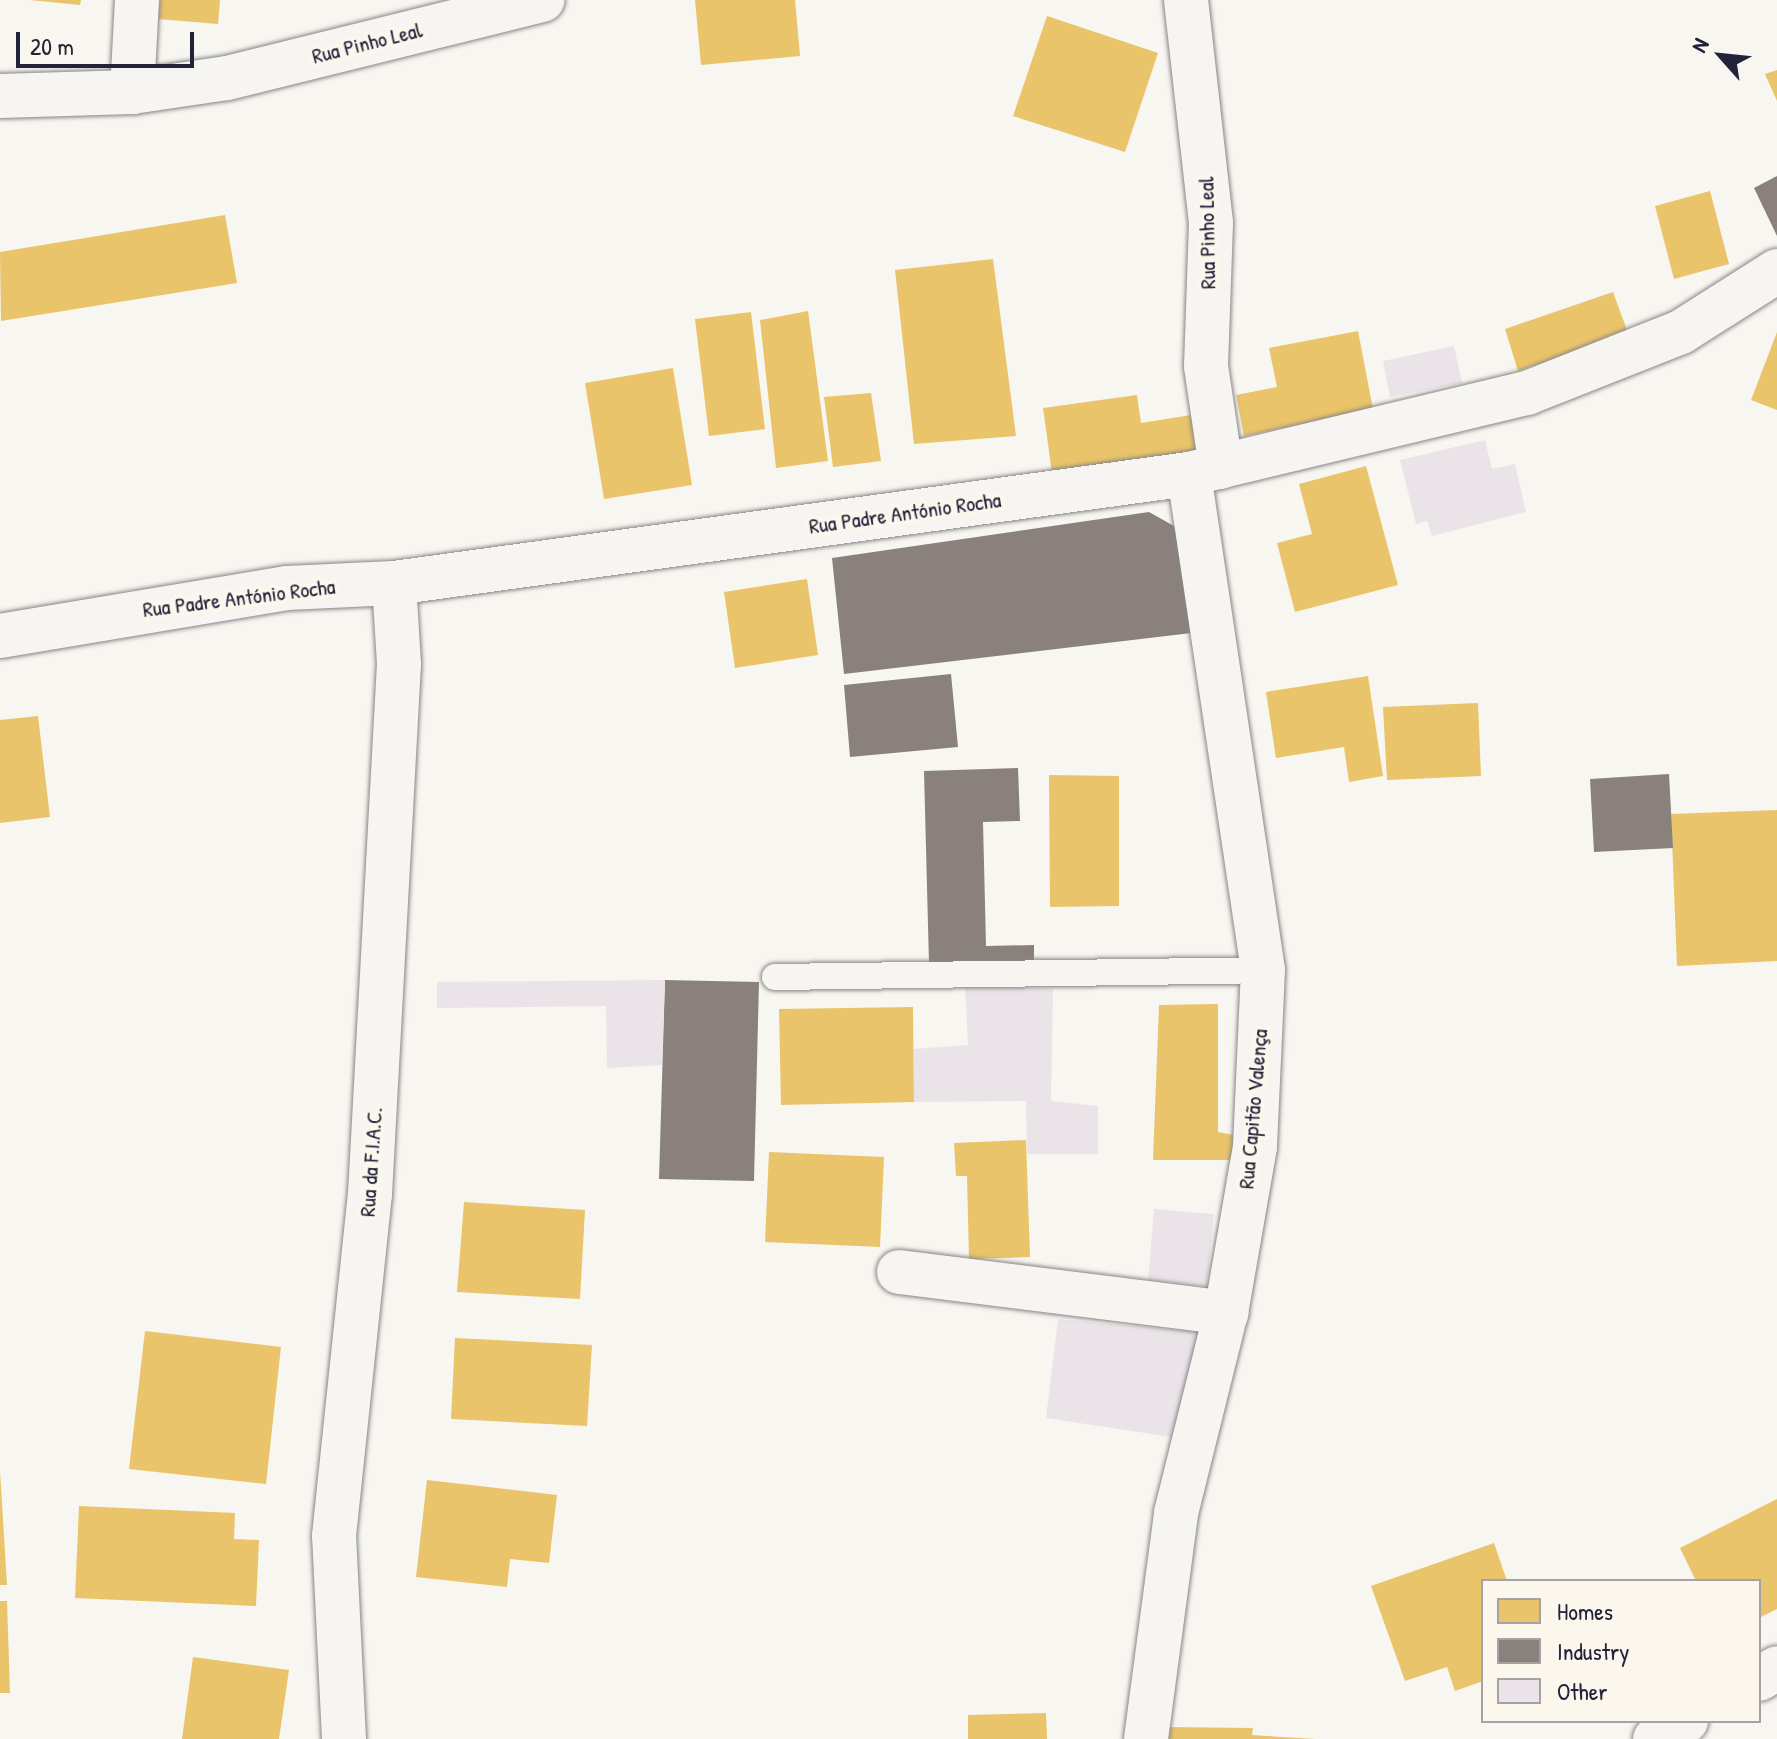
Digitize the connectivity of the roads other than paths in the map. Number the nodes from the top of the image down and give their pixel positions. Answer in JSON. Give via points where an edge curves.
{"nodes":[{"id":1,"x":137,"y":0,"type":"edge"},
{"id":2,"x":542,"y":0,"type":"edge"},
{"id":3,"x":1186,"y":0,"type":"edge"},
{"id":4,"x":132,"y":92,"type":"junction"},
{"id":5,"x":0,"y":96,"type":"edge"},
{"id":6,"x":1777,"y":271,"type":"edge"},
{"id":7,"x":1205,"y":471,"type":"junction"},
{"id":8,"x":394,"y":583,"type":"junction"},
{"id":9,"x":0,"y":636,"type":"edge"},
{"id":10,"x":1263,"y":970,"type":"junction"},
{"id":11,"x":775,"y":977,"type":"dead end"},
{"id":12,"x":899,"y":1272,"type":"dead end"},
{"id":13,"x":1226,"y":1313,"type":"junction"},
{"id":14,"x":1683,"y":1723,"type":"edge"},
{"id":15,"x":344,"y":1739,"type":"edge"},
{"id":16,"x":1146,"y":1739,"type":"edge"},
{"id":17,"x":1655,"y":1739,"type":"edge"}],
"edges":[{"from":1,"to":4,"type":"street"},
{"from":2,"to":4,"type":"street","name":"Rua Pinho Leal","via":[[227,78]]},
{"from":3,"to":7,"type":"street","name":"Rua Pinho Leal","via":[[1211,223]]},
{"from":4,"to":5,"type":"street","name":"Rua Pinho Leal"},
{"from":6,"to":7,"type":"street","name":"Rua Padre António Rocha","via":[[1681,332],[1527,393]]},
{"from":7,"to":8,"type":"street","name":"Rua Padre António Rocha"},
{"from":7,"to":10,"type":"street","name":"Rua Capitão Valença"},
{"from":8,"to":9,"type":"street","name":"Rua Padre António Rocha","via":[[287,588]]},
{"from":8,"to":15,"type":"street","name":"Rua da F.I.A.C.","via":[[399,664],[370,1194],[334,1536]]},
{"from":10,"to":11,"type":"lane"},
{"from":10,"to":13,"type":"street","name":"Rua Capitão Valença","via":[[1255,1146]]},
{"from":12,"to":13,"type":"street"},
{"from":13,"to":16,"type":"street","name":"Rua Capitão Valença","via":[[1176,1513]]},
{"from":14,"to":17,"type":"street"}]}
